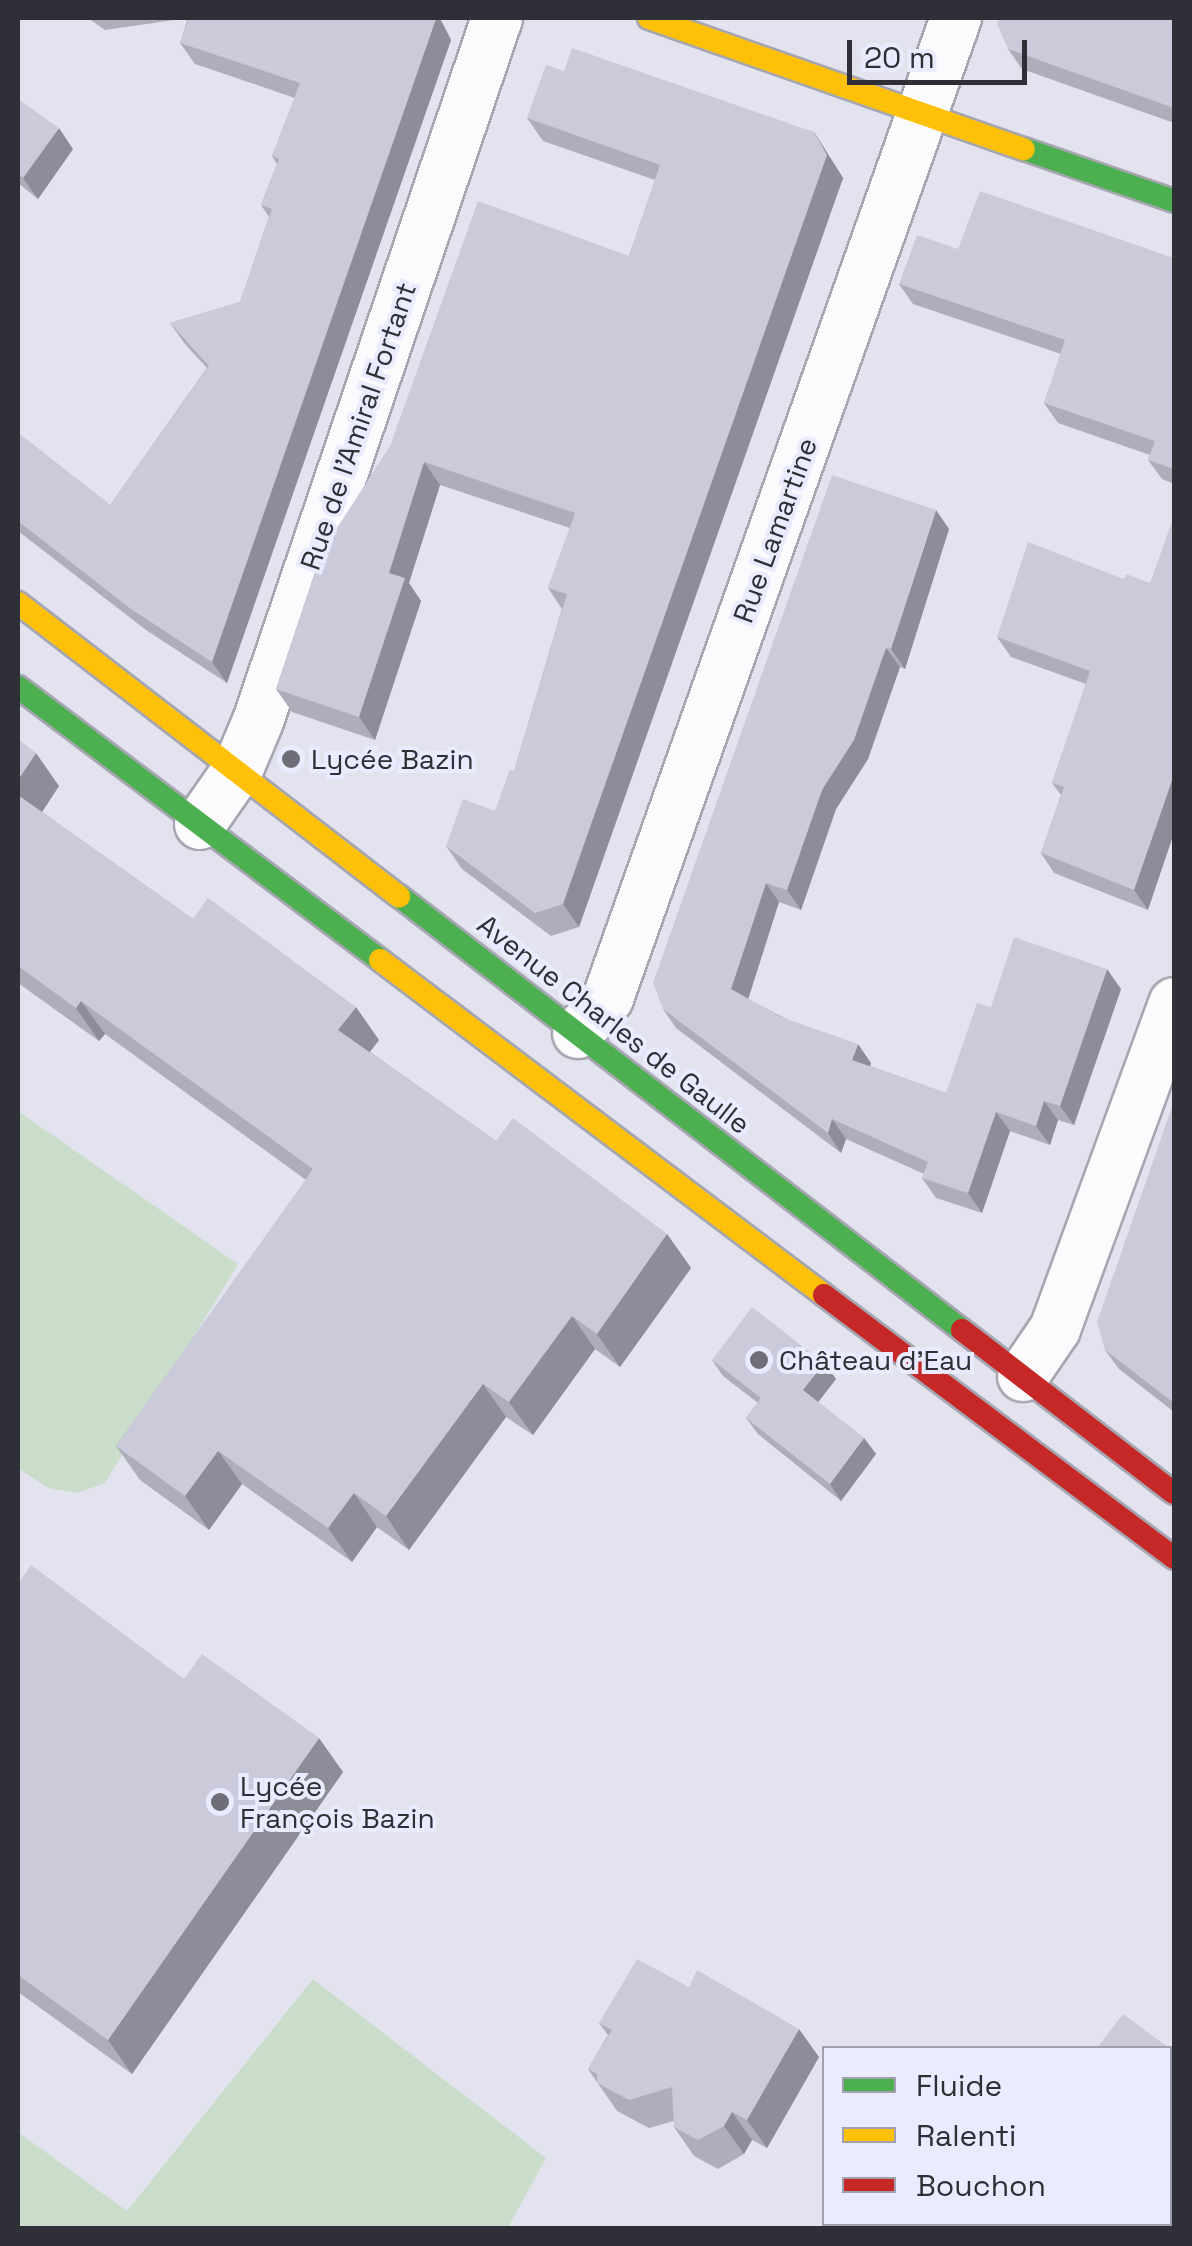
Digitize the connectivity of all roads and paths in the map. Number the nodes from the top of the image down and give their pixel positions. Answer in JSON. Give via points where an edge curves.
{"nodes":[{"id":1,"x":496,"y":18,"type":"edge"},
{"id":2,"x":649,"y":18,"type":"edge"},
{"id":3,"x":956,"y":18,"type":"edge"},
{"id":4,"x":922,"y":113,"type":"junction"},
{"id":5,"x":1174,"y":201,"type":"edge"},
{"id":6,"x":18,"y":603,"type":"edge"},
{"id":7,"x":18,"y":688,"type":"edge"},
{"id":8,"x":236,"y":771,"type":"junction"},
{"id":9,"x":200,"y":824,"type":"junction"},
{"id":10,"x":1174,"y":1003,"type":"edge"},
{"id":11,"x":578,"y":1033,"type":"junction"},
{"id":12,"x":1022,"y":1376,"type":"junction"},
{"id":13,"x":1174,"y":1493,"type":"edge"},
{"id":14,"x":1174,"y":1558,"type":"edge"}],
"edges":[{"from":1,"to":8,"type":"street","name":"Rue de l'Amiral Fortant"},
{"from":2,"to":4,"type":"main road"},
{"from":3,"to":4,"type":"street","name":"Rue Lamartine"},
{"from":4,"to":5,"type":"main road"},
{"from":4,"to":11,"type":"street","name":"Rue Lamartine","via":[[608,998]]},
{"from":6,"to":8,"type":"main road","name":"Avenue Charles de Gaulle"},
{"from":7,"to":9,"type":"main road"},
{"from":8,"to":9,"type":"street","name":"Rue de l'Amiral Fortant"},
{"from":8,"to":11,"type":"main road","name":"Avenue Charles de Gaulle"},
{"from":9,"to":14,"type":"main road"},
{"from":10,"to":12,"type":"street","via":[[1055,1329]]},
{"from":11,"to":12,"type":"main road","name":"Avenue Charles de Gaulle"},
{"from":12,"to":13,"type":"main road","name":"Avenue Charles de Gaulle"}]}
